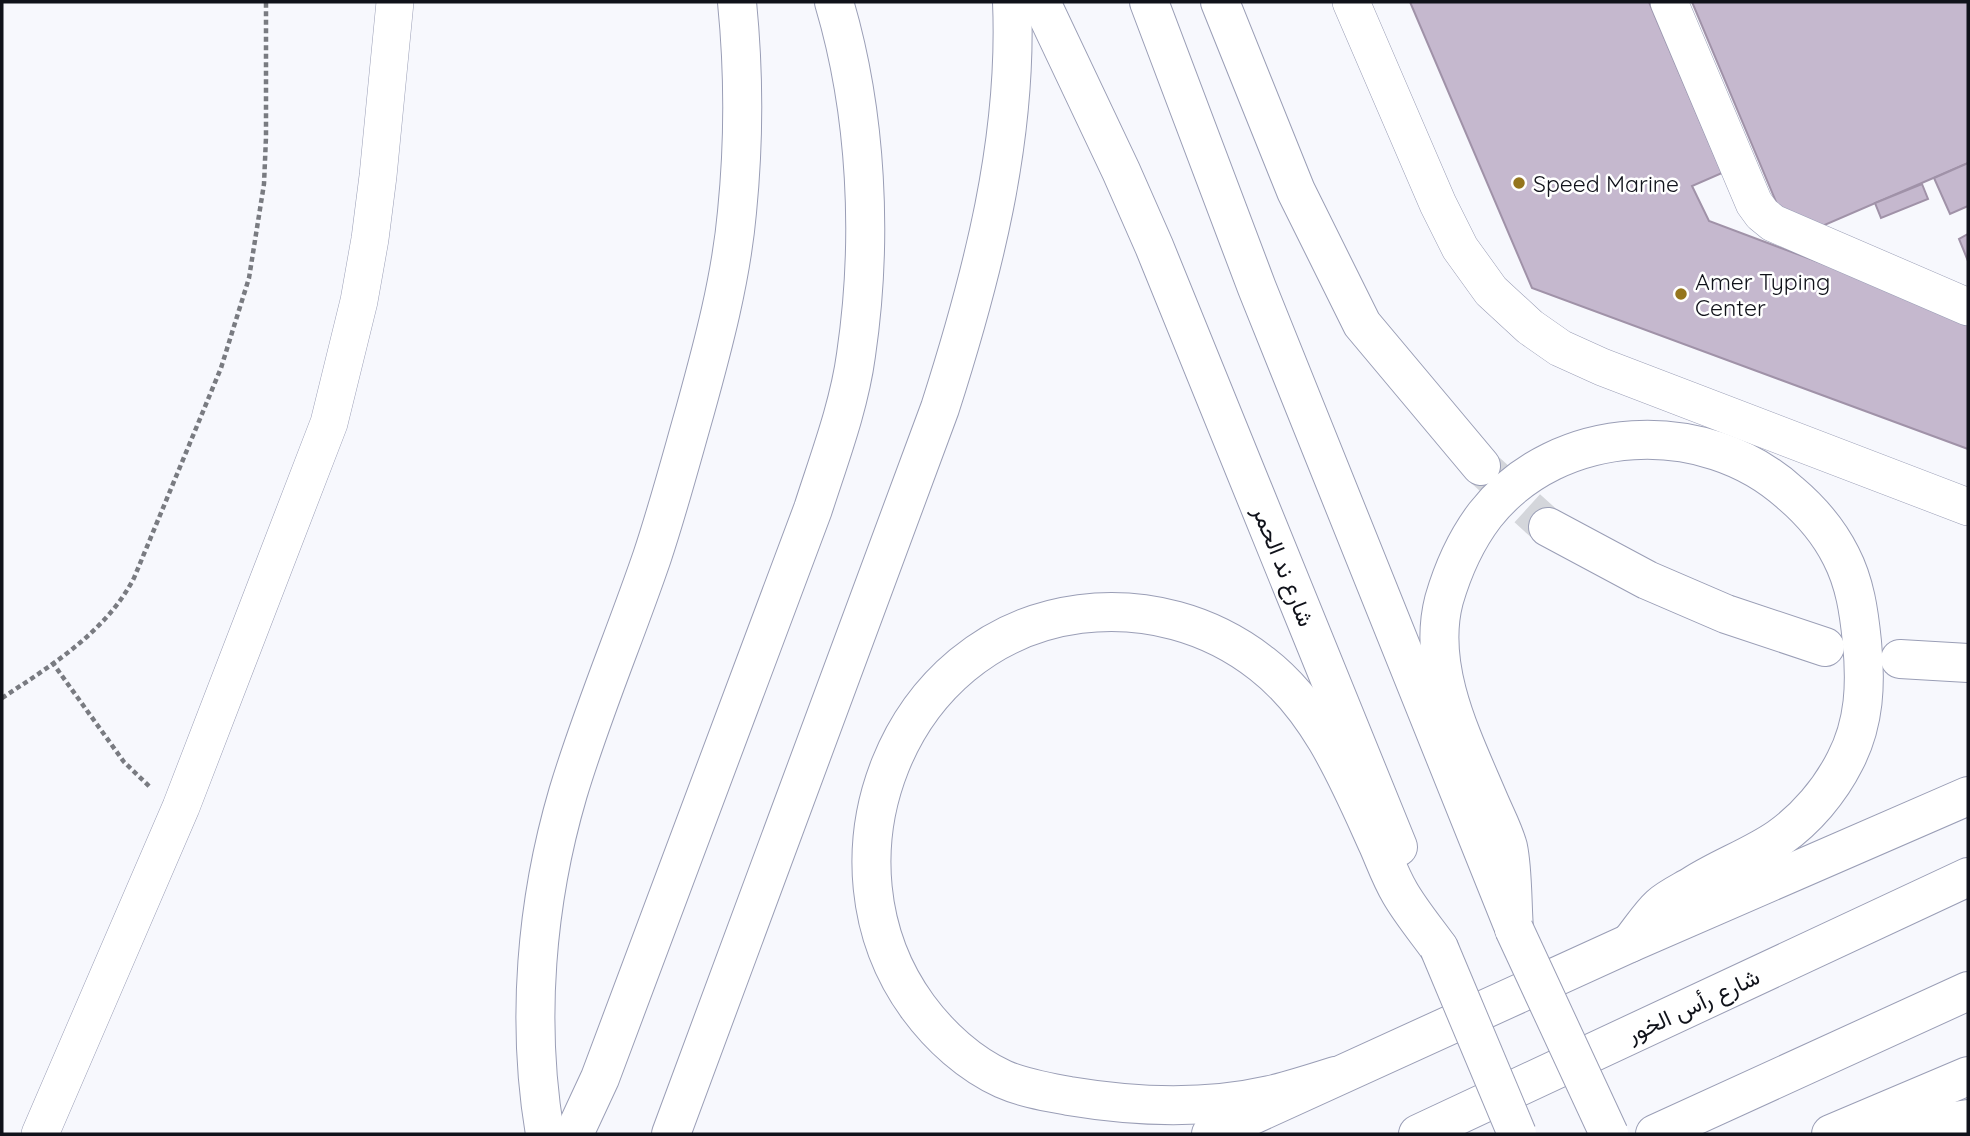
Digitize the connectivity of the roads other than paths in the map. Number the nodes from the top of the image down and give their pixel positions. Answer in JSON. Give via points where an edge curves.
{"nodes":[{"id":1,"x":395,"y":2,"type":"edge"},
{"id":2,"x":737,"y":2,"type":"edge"},
{"id":3,"x":834,"y":2,"type":"edge"},
{"id":4,"x":1012,"y":2,"type":"edge"},
{"id":5,"x":1041,"y":2,"type":"edge"},
{"id":6,"x":1149,"y":2,"type":"edge"},
{"id":7,"x":1220,"y":2,"type":"edge"},
{"id":8,"x":1351,"y":2,"type":"edge"},
{"id":9,"x":1669,"y":2,"type":"edge"},
{"id":10,"x":1968,"y":306,"type":"edge"},
{"id":11,"x":1481,"y":466,"type":"tunnel mouth"},
{"id":12,"x":1968,"y":507,"type":"edge"},
{"id":13,"x":1548,"y":527,"type":"tunnel mouth"},
{"id":14,"x":1825,"y":647,"type":"dead end"},
{"id":15,"x":1900,"y":659,"type":"dead end"},
{"id":16,"x":1968,"y":663,"type":"edge"},
{"id":17,"x":1968,"y":796,"type":"edge"},
{"id":18,"x":1968,"y":877,"type":"edge"},
{"id":19,"x":1514,"y":929,"type":"junction"},
{"id":20,"x":1630,"y":943,"type":"junction"},
{"id":21,"x":1439,"y":948,"type":"junction"},
{"id":22,"x":1968,"y":991,"type":"edge"},
{"id":23,"x":1335,"y":1076,"type":"junction"},
{"id":24,"x":1968,"y":1076,"type":"edge"},
{"id":25,"x":1968,"y":1119,"type":"edge"},
{"id":26,"x":40,"y":1134,"type":"edge"},
{"id":27,"x":545,"y":1134,"type":"edge"},
{"id":28,"x":574,"y":1134,"type":"edge"},
{"id":29,"x":671,"y":1134,"type":"edge"},
{"id":30,"x":1211,"y":1134,"type":"edge"},
{"id":31,"x":1418,"y":1134,"type":"edge"},
{"id":32,"x":1517,"y":1134,"type":"edge"},
{"id":33,"x":1609,"y":1134,"type":"edge"},
{"id":34,"x":1656,"y":1134,"type":"edge"},
{"id":35,"x":1831,"y":1134,"type":"edge"},
{"id":36,"x":1872,"y":1134,"type":"edge"}],
"edges":[{"from":1,"to":26,"type":"street","via":[[370,239],[329,423],[181,807]]},
{"from":2,"to":27,"type":"main road","via":[[743,94],[737,214],[721,308],[652,554],[584,746],[555,844],[539,945],[536,1003]]},
{"from":3,"to":28,"type":"main road","via":[[859,130],[863,187],[864,267],[856,358],[813,509],[600,1078]]},
{"from":4,"to":29,"type":"main road","via":[[1003,161],[966,327]]},
{"from":5,"to":21,"type":"main road","name":"شارع ند الحمر","via":[[1154,246]]},
{"from":6,"to":19,"type":"main road","via":[[1262,301]]},
{"from":7,"to":11,"type":"main road","via":[[1296,191],[1362,324]]},
{"from":8,"to":12,"type":"street","via":[[1460,248],[1491,291],[1530,327],[1560,348],[1602,367]]},
{"from":9,"to":10,"type":"street","via":[[1762,214],[1773,223]]},
{"from":13,"to":14,"type":"main road","via":[[1647,580],[1726,614]]},
{"from":15,"to":16,"type":"main road"},
{"from":17,"to":20,"type":"main road"},
{"from":18,"to":31,"type":"main road","name":"شارع رأس الخور"},
{"from":19,"to":20,"type":"main road","via":[[1508,847],[1449,704],[1440,654],[1443,604],[1459,556],[1486,513],[1523,478],[1567,454],[1618,440],[1672,439],[1724,452],[1772,476],[1811,512],[1841,556],[1859,607],[1865,694],[1846,761],[1805,817],[1778,839],[1661,905]]},
{"from":19,"to":33,"type":"main road","bridge":true},
{"from":20,"to":23,"type":"main road"},
{"from":21,"to":23,"type":"main road","via":[[1400,893],[1341,763],[1305,709],[1264,666],[1215,635],[1189,624],[1133,612],[1061,617],[1029,626],[976,652],[931,696],[894,752],[875,817],[871,853],[876,911],[890,957],[905,989],[932,1026],[966,1057],[1004,1079],[1101,1101],[1212,1103],[1270,1095]]},
{"from":21,"to":32,"type":"main road","name":"شارع ند الحمر","bridge":true},
{"from":22,"to":34,"type":"main road"},
{"from":23,"to":30,"type":"main road"},
{"from":24,"to":35,"type":"main road"},
{"from":25,"to":36,"type":"main road"}]}
